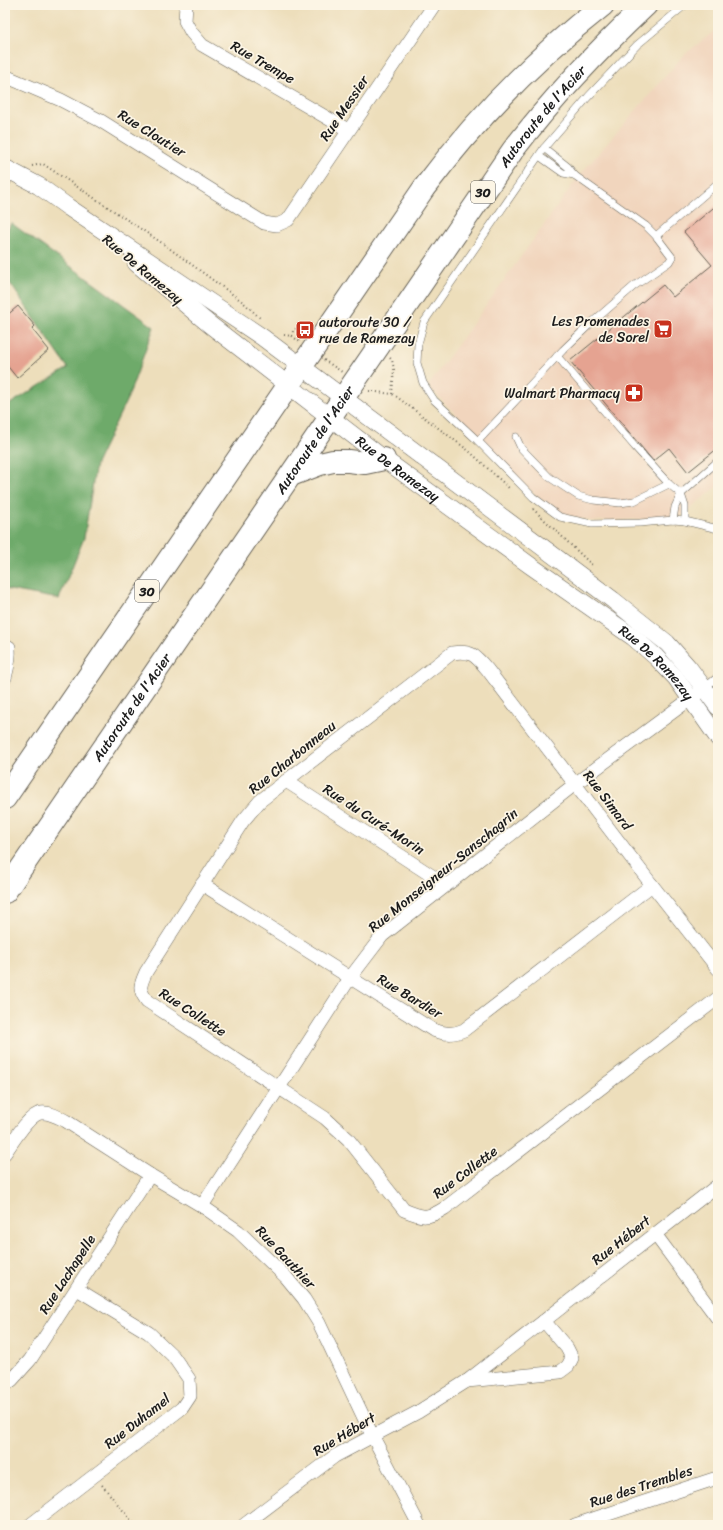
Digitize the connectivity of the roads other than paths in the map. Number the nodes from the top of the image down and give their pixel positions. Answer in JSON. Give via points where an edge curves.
{"nodes":[{"id":1,"x":186,"y":5,"type":"edge"},
{"id":2,"x":434,"y":5,"type":"edge"},
{"id":3,"x":602,"y":5,"type":"edge"},
{"id":4,"x":646,"y":5,"type":"edge"},
{"id":5,"x":685,"y":5,"type":"edge"},
{"id":6,"x":5,"y":76,"type":"edge"},
{"id":7,"x":348,"y":130,"type":"junction"},
{"id":8,"x":544,"y":148,"type":"junction"},
{"id":9,"x":539,"y":156,"type":"junction"},
{"id":10,"x":7,"y":175,"type":"edge"},
{"id":11,"x":574,"y":175,"type":"junction"},
{"id":12,"x":718,"y":183,"type":"edge"},
{"id":13,"x":68,"y":207,"type":"junction"},
{"id":14,"x":277,"y":225,"type":"joint"},
{"id":15,"x":656,"y":236,"type":"junction"},
{"id":16,"x":557,"y":356,"type":"junction"},
{"id":17,"x":302,"y":366,"type":"junction"},
{"id":18,"x":289,"y":384,"type":"junction"},
{"id":19,"x":343,"y":398,"type":"junction"},
{"id":20,"x":330,"y":416,"type":"junction"},
{"id":21,"x":516,"y":437,"type":"dead end"},
{"id":22,"x":478,"y":441,"type":"junction"},
{"id":23,"x":384,"y":459,"type":"junction"},
{"id":24,"x":718,"y":461,"type":"edge"},
{"id":25,"x":291,"y":475,"type":"junction"},
{"id":26,"x":669,"y":484,"type":"junction"},
{"id":27,"x":681,"y":494,"type":"junction"},
{"id":28,"x":673,"y":520,"type":"junction"},
{"id":29,"x":685,"y":520,"type":"junction"},
{"id":30,"x":718,"y":529,"type":"edge"},
{"id":31,"x":5,"y":645,"type":"edge"},
{"id":32,"x":470,"y":653,"type":"joint"},
{"id":33,"x":5,"y":678,"type":"edge"},
{"id":34,"x":718,"y":678,"type":"edge"},
{"id":35,"x":704,"y":688,"type":"junction"},
{"id":36,"x":691,"y":699,"type":"junction"},
{"id":37,"x":718,"y":708,"type":"edge"},
{"id":38,"x":718,"y":738,"type":"edge"},
{"id":39,"x":286,"y":781,"type":"junction"},
{"id":40,"x":576,"y":784,"type":"junction"},
{"id":41,"x":5,"y":798,"type":"edge"},
{"id":42,"x":202,"y":884,"type":"junction"},
{"id":43,"x":446,"y":885,"type":"junction"},
{"id":44,"x":652,"y":885,"type":"junction"},
{"id":45,"x":5,"y":892,"type":"edge"},
{"id":46,"x":718,"y":969,"type":"edge"},
{"id":47,"x":350,"y":978,"type":"junction"},
{"id":48,"x":141,"y":993,"type":"joint"},
{"id":49,"x":718,"y":998,"type":"edge"},
{"id":50,"x":280,"y":1087,"type":"junction"},
{"id":51,"x":5,"y":1152,"type":"edge"},
{"id":52,"x":150,"y":1175,"type":"junction"},
{"id":53,"x":718,"y":1185,"type":"edge"},
{"id":54,"x":202,"y":1206,"type":"junction"},
{"id":55,"x":655,"y":1234,"type":"junction"},
{"id":56,"x":77,"y":1289,"type":"junction"},
{"id":57,"x":718,"y":1319,"type":"edge"},
{"id":58,"x":544,"y":1321,"type":"junction"},
{"id":59,"x":467,"y":1380,"type":"junction"},
{"id":60,"x":5,"y":1385,"type":"edge"},
{"id":61,"x":372,"y":1435,"type":"junction"},
{"id":62,"x":718,"y":1479,"type":"edge"},
{"id":63,"x":30,"y":1525,"type":"edge"},
{"id":64,"x":244,"y":1525,"type":"edge"},
{"id":65,"x":419,"y":1525,"type":"edge"},
{"id":66,"x":575,"y":1525,"type":"edge"}],
"edges":[{"from":1,"to":7,"type":"street","name":"Rue Trempe","via":[[185,21],[202,45]]},
{"from":2,"to":7,"type":"street","name":"Rue Messier"},
{"from":3,"to":17,"type":"highway","number":"30","via":[[514,84],[446,159],[408,209]]},
{"from":4,"to":19,"type":"highway","name":"Autoroute de l'Acier","number":"30","via":[[588,62],[524,136]]},
{"from":5,"to":8,"type":"lane","via":[[637,45]]},
{"from":6,"to":14,"type":"street","name":"Rue Cloutier","via":[[61,100],[101,121],[264,223]]},
{"from":7,"to":14,"type":"street","name":"Rue Messier","via":[[288,220]]},
{"from":8,"to":9,"type":"lane"},
{"from":8,"to":11,"type":"lane"},
{"from":9,"to":11,"type":"lane","via":[[563,173]]},
{"from":9,"to":22,"type":"lane","via":[[424,322],[418,344],[417,363],[423,384],[434,400]]},
{"from":10,"to":13,"type":"street","name":"Rue De Ramezay","via":[[39,186]]},
{"from":11,"to":15,"type":"lane","via":[[646,226]]},
{"from":12,"to":15,"type":"lane"},
{"from":13,"to":17,"type":"street","name":"Rue De Ramezay"},
{"from":13,"to":18,"type":"street","name":"Rue De Ramezay","via":[[209,324]]},
{"from":15,"to":16,"type":"lane","via":[[671,254],[671,260],[634,286]]},
{"from":16,"to":22,"type":"lane"},
{"from":16,"to":26,"type":"lane"},
{"from":17,"to":18,"type":"highway","number":"30"},
{"from":17,"to":19,"type":"street","name":"Rue De Ramezay"},
{"from":18,"to":20,"type":"street","name":"Rue De Ramezay"},
{"from":18,"to":41,"type":"highway","number":"30"},
{"from":19,"to":20,"type":"highway","name":"Autoroute de l'Acier","number":"30"},
{"from":19,"to":35,"type":"street","name":"Rue De Ramezay","via":[[660,636]]},
{"from":20,"to":23,"type":"street","name":"Rue De Ramezay"},
{"from":20,"to":25,"type":"highway","name":"Autoroute de l'Acier","number":"30"},
{"from":21,"to":26,"type":"lane","via":[[521,448],[549,477],[578,496],[620,503],[634,501]]},
{"from":22,"to":28,"type":"lane","via":[[533,498],[560,517],[592,524]]},
{"from":23,"to":25,"type":"highway","via":[[365,463],[333,461]]},
{"from":23,"to":36,"type":"street","name":"Rue De Ramezay","via":[[633,637],[665,666]]},
{"from":24,"to":27,"type":"lane"},
{"from":25,"to":45,"type":"highway","name":"Autoroute de l'Acier","number":"30"},
{"from":26,"to":27,"type":"lane"},
{"from":27,"to":28,"type":"lane"},
{"from":27,"to":29,"type":"lane","via":[[686,506]]},
{"from":28,"to":29,"type":"lane"},
{"from":29,"to":30,"type":"lane"},
{"from":31,"to":33,"type":"street","via":[[9,647],[10,655]]},
{"from":32,"to":39,"type":"street","name":"Rue Charbonneau","via":[[452,653]]},
{"from":32,"to":40,"type":"street","name":"Rue Simard","via":[[487,669]]},
{"from":34,"to":35,"type":"lane"},
{"from":35,"to":36,"type":"street","name":"Rue Monseigneur-Sanschagrin"},
{"from":35,"to":37,"type":"street","name":"Rue De Ramezay"},
{"from":36,"to":38,"type":"street","name":"Rue De Ramezay"},
{"from":36,"to":40,"type":"street","name":"Rue Monseigneur-Sanschagrin"},
{"from":39,"to":42,"type":"street","name":"Rue Charbonneau","via":[[260,801],[243,821]]},
{"from":39,"to":43,"type":"street","name":"Rue du Curé-Morin"},
{"from":40,"to":43,"type":"street","name":"Rue Monseigneur-Sanschagrin"},
{"from":40,"to":44,"type":"street","name":"Rue Simard"},
{"from":42,"to":47,"type":"street","name":"Rue Bardier"},
{"from":42,"to":48,"type":"street","name":"Rue Charbonneau","via":[[146,972],[141,984]]},
{"from":43,"to":47,"type":"street","name":"Rue Monseigneur-Sanschagrin","via":[[382,936]]},
{"from":44,"to":46,"type":"street","name":"Rue Simard"},
{"from":44,"to":47,"type":"street","name":"Rue Bardier","via":[[456,1034],[433,1030]]},
{"from":47,"to":50,"type":"street","name":"Rue Monseigneur-Sanschagrin"},
{"from":48,"to":50,"type":"street","name":"Rue Collette","via":[[147,1001]]},
{"from":49,"to":50,"type":"street","name":"Rue Collette","via":[[432,1216],[418,1216],[404,1210],[348,1139],[325,1118]]},
{"from":50,"to":54,"type":"street","name":"Rue Monseigneur-Sanschagrin"},
{"from":51,"to":52,"type":"street","name":"Rue Gauthier","via":[[33,1117],[40,1113],[51,1114],[66,1120]]},
{"from":52,"to":54,"type":"street","name":"Rue Gauthier"},
{"from":52,"to":56,"type":"street","name":"Rue Lachapelle"},
{"from":53,"to":55,"type":"street","name":"Rue Hébert"},
{"from":54,"to":61,"type":"street","name":"Rue Gauthier","via":[[238,1231],[286,1277],[304,1299],[333,1350]]},
{"from":55,"to":57,"type":"street"},
{"from":55,"to":58,"type":"street","name":"Rue Hébert"},
{"from":56,"to":60,"type":"street","name":"Rue Lachapelle","via":[[30,1360]]},
{"from":56,"to":63,"type":"street","name":"Rue Duhamel","via":[[149,1333],[173,1356],[189,1379],[190,1396],[182,1408]]},
{"from":58,"to":59,"type":"street","name":"Rue Hébert"},
{"from":58,"to":59,"type":"street","name":"Rue Hébert","via":[[567,1348],[572,1358],[568,1366],[560,1372]]},
{"from":59,"to":61,"type":"street","name":"Rue Hébert","via":[[418,1412]]},
{"from":61,"to":64,"type":"street","name":"Rue Hébert","via":[[335,1456]]},
{"from":61,"to":65,"type":"street","name":"Rue Gauthier"},
{"from":62,"to":66,"type":"street","name":"Rue des Trembles"}]}
